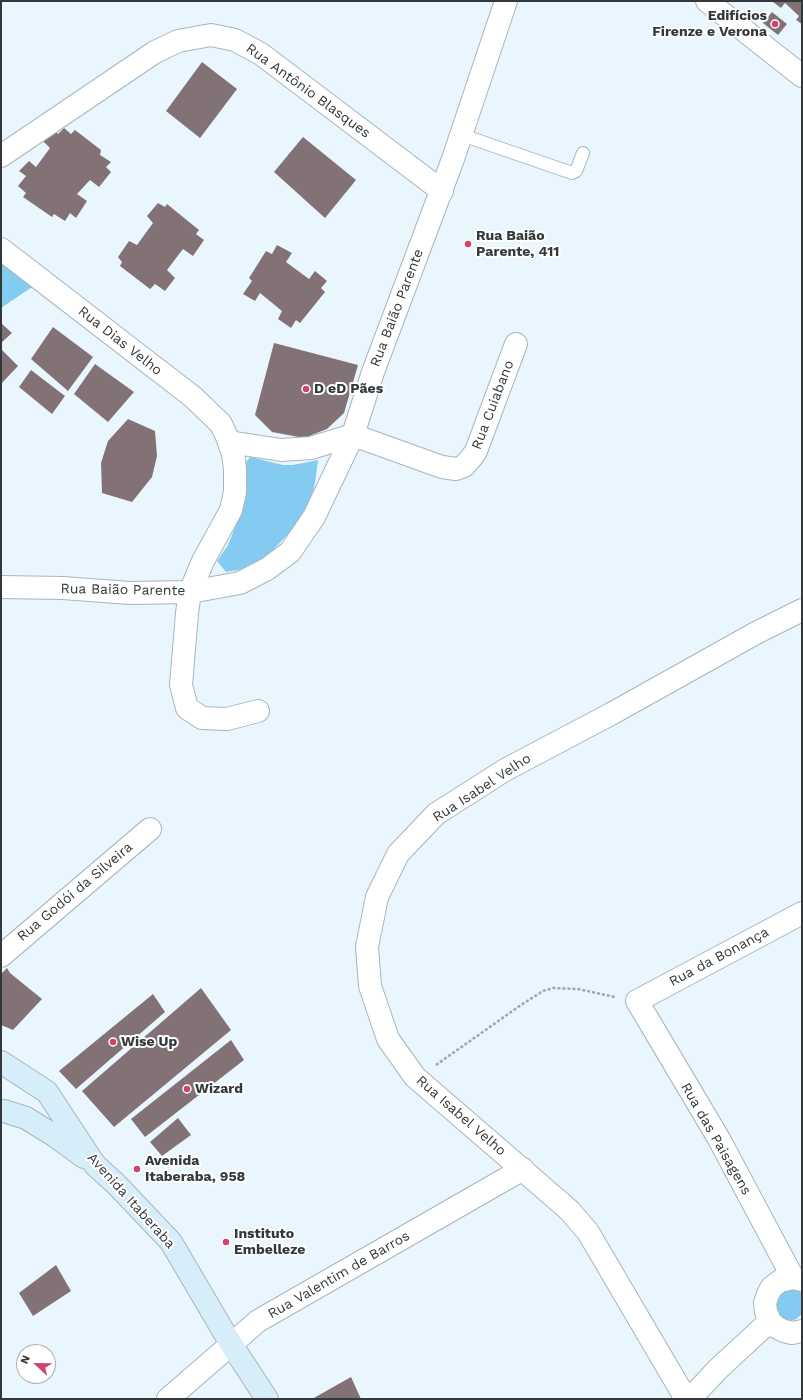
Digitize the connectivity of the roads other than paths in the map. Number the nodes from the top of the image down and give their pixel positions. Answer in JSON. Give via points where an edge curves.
{"nodes":[{"id":1,"x":506,"y":1,"type":"edge"},
{"id":2,"x":707,"y":1,"type":"edge"},
{"id":3,"x":802,"y":76,"type":"edge"},
{"id":4,"x":462,"y":135,"type":"junction"},
{"id":5,"x":583,"y":154,"type":"dead end"},
{"id":6,"x":1,"y":156,"type":"edge"},
{"id":7,"x":442,"y":191,"type":"junction"},
{"id":8,"x":1,"y":249,"type":"edge"},
{"id":9,"x":516,"y":344,"type":"dead end"},
{"id":10,"x":353,"y":434,"type":"junction"},
{"id":11,"x":229,"y":442,"type":"junction"},
{"id":12,"x":1,"y":586,"type":"edge"},
{"id":13,"x":190,"y":592,"type":"junction"},
{"id":14,"x":802,"y":610,"type":"edge"},
{"id":15,"x":258,"y":711,"type":"dead end"},
{"id":16,"x":150,"y":829,"type":"dead end"},
{"id":17,"x":802,"y":913,"type":"edge"},
{"id":18,"x":1,"y":956,"type":"edge"},
{"id":19,"x":637,"y":1001,"type":"joint"},
{"id":20,"x":1,"y":1062,"type":"edge"},
{"id":21,"x":47,"y":1092,"type":"junction"},
{"id":22,"x":3,"y":1110,"type":"edge"},
{"id":23,"x":95,"y":1165,"type":"junction"},
{"id":24,"x":523,"y":1169,"type":"junction"},
{"id":25,"x":797,"y":1279,"type":"edge"},
{"id":26,"x":770,"y":1321,"type":"junction"},
{"id":27,"x":802,"y":1331,"type":"edge"},
{"id":28,"x":231,"y":1344,"type":"junction"},
{"id":29,"x":168,"y":1399,"type":"edge"},
{"id":30,"x":267,"y":1399,"type":"edge"},
{"id":31,"x":686,"y":1399,"type":"edge"},
{"id":32,"x":690,"y":1399,"type":"edge"}],
"edges":[{"from":1,"to":4,"type":"street","name":"Rua Baião Parente"},
{"from":2,"to":3,"type":"street"},
{"from":4,"to":5,"type":"lane","via":[[572,173],[576,171]]},
{"from":4,"to":7,"type":"street","name":"Rua Baião Parente"},
{"from":6,"to":7,"type":"street","name":"Rua Antônio Blasques","via":[[155,52],[178,41],[211,35],[235,40],[261,54]]},
{"from":7,"to":10,"type":"street","name":"Rua Baião Parente","via":[[373,372]]},
{"from":8,"to":11,"type":"street","name":"Rua Dias Velho","via":[[193,397],[221,424]]},
{"from":9,"to":10,"type":"street","name":"Rua Cuiabano","via":[[476,451],[464,466],[456,469],[442,467]]},
{"from":10,"to":11,"type":"street","via":[[311,448],[281,450]]},
{"from":10,"to":13,"type":"street","name":"Rua Baião Parente","via":[[314,517],[290,552],[267,569],[240,583]]},
{"from":11,"to":13,"type":"street","name":"Rua Dias Velho","via":[[235,469],[235,492],[231,510],[203,561]]},
{"from":12,"to":13,"type":"street","name":"Rua Baião Parente","via":[[130,593]]},
{"from":13,"to":15,"type":"street","name":"Rua Dias Velho","via":[[181,684],[188,708],[202,718],[227,719]]},
{"from":14,"to":24,"type":"street","name":"Rua Isabel Velho","via":[[505,770],[436,814],[398,854],[377,897],[367,947],[370,986],[388,1039],[415,1077]]},
{"from":16,"to":18,"type":"street","name":"Rua Godói da Silveira"},
{"from":17,"to":19,"type":"street","name":"Rua da Bonança"},
{"from":19,"to":25,"type":"street","name":"Rua das Paisagens"},
{"from":20,"to":21,"type":"main road","name":"Avenida Itaberaba"},
{"from":21,"to":22,"type":"main road","via":[[41,1099],[22,1109]]},
{"from":21,"to":23,"type":"main road","name":"Avenida Itaberaba"},
{"from":22,"to":23,"type":"main road","via":[[26,1118]]},
{"from":23,"to":28,"type":"main road","name":"Avenida Itaberaba","via":[[171,1242]]},
{"from":24,"to":28,"type":"street","name":"Rua Valentim de Barros","via":[[258,1321]]},
{"from":24,"to":31,"type":"street","name":"Rua Isabel Velho","via":[[569,1210],[588,1232]]},
{"from":25,"to":26,"type":"street","via":[[780,1281],[772,1287],[765,1303]]},
{"from":26,"to":27,"type":"street","via":[[784,1331]]},
{"from":26,"to":32,"type":"street"},
{"from":28,"to":29,"type":"street","name":"Rua Valentim de Barros"},
{"from":28,"to":30,"type":"main road","name":"Avenida Itaberaba"}]}
